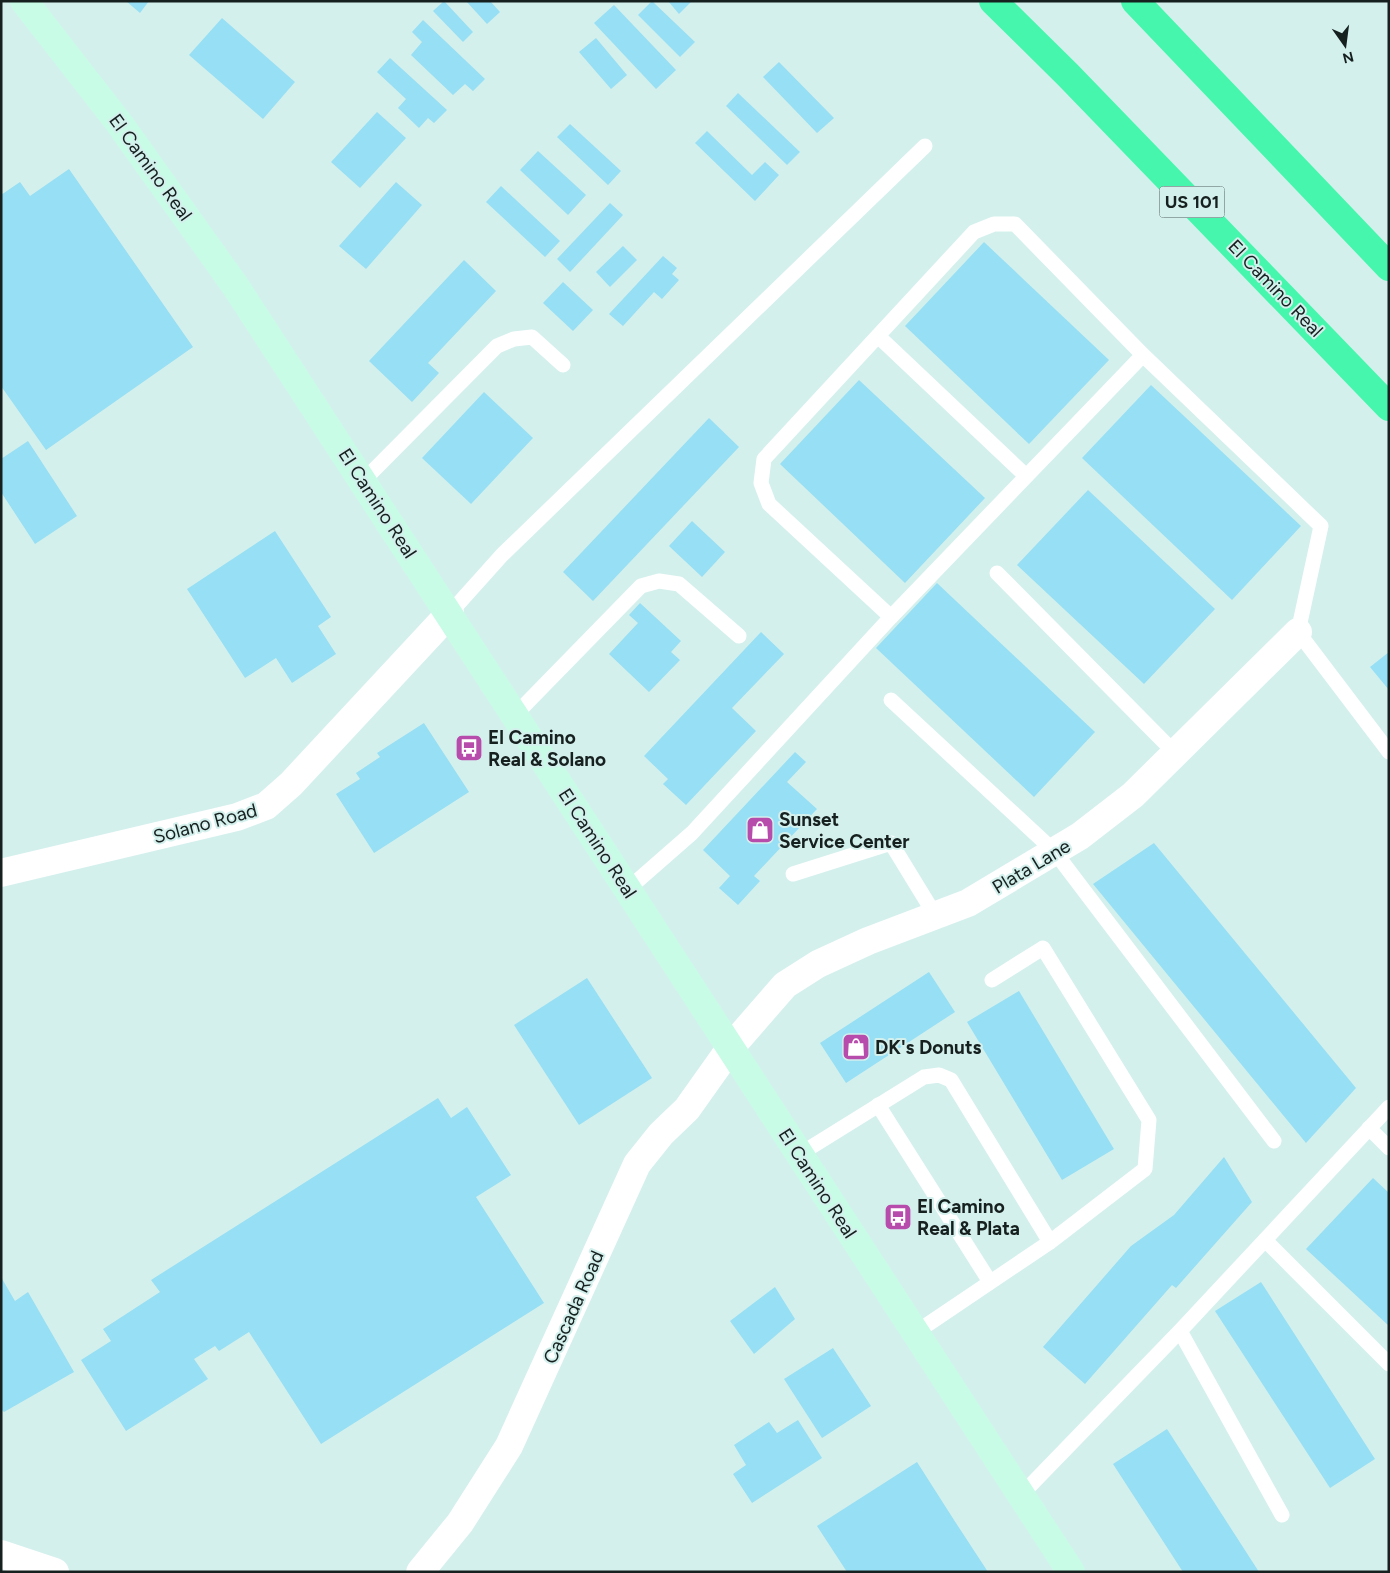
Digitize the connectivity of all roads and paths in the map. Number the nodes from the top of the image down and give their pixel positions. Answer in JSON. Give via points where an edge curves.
{"nodes":[{"id":1,"x":24,"y":1,"type":"edge"},
{"id":2,"x":993,"y":1,"type":"edge"},
{"id":3,"x":1135,"y":1,"type":"edge"},
{"id":4,"x":925,"y":146,"type":"dead end"},
{"id":5,"x":1389,"y":267,"type":"edge"},
{"id":6,"x":878,"y":336,"type":"junction"},
{"id":7,"x":1143,"y":355,"type":"junction"},
{"id":8,"x":563,"y":365,"type":"dead end"},
{"id":9,"x":1389,"y":407,"type":"edge"},
{"id":10,"x":1026,"y":476,"type":"junction"},
{"id":11,"x":363,"y":481,"type":"junction"},
{"id":12,"x":997,"y":573,"type":"dead end"},
{"id":13,"x":450,"y":613,"type":"junction"},
{"id":14,"x":891,"y":617,"type":"junction"},
{"id":15,"x":1298,"y":632,"type":"junction"},
{"id":16,"x":739,"y":636,"type":"dead end"},
{"id":17,"x":891,"y":700,"type":"dead end"},
{"id":18,"x":516,"y":714,"type":"junction"},
{"id":19,"x":1389,"y":752,"type":"edge"},
{"id":20,"x":1175,"y":753,"type":"junction"},
{"id":21,"x":1054,"y":851,"type":"junction"},
{"id":22,"x":1,"y":873,"type":"edge"},
{"id":23,"x":793,"y":874,"type":"dead end"},
{"id":24,"x":628,"y":888,"type":"junction"},
{"id":25,"x":935,"y":915,"type":"junction"},
{"id":26,"x":992,"y":980,"type":"dead end"},
{"id":27,"x":731,"y":1047,"type":"junction"},
{"id":28,"x":878,"y":1105,"type":"junction"},
{"id":29,"x":1389,"y":1107,"type":"edge"},
{"id":30,"x":1369,"y":1128,"type":"junction"},
{"id":31,"x":1274,"y":1141,"type":"dead end"},
{"id":32,"x":1389,"y":1148,"type":"edge"},
{"id":33,"x":800,"y":1154,"type":"junction"},
{"id":34,"x":1265,"y":1240,"type":"junction"},
{"id":35,"x":1050,"y":1242,"type":"junction"},
{"id":36,"x":990,"y":1282,"type":"junction"},
{"id":37,"x":1180,"y":1331,"type":"junction"},
{"id":38,"x":915,"y":1333,"type":"junction"},
{"id":39,"x":1389,"y":1364,"type":"edge"},
{"id":40,"x":1021,"y":1495,"type":"junction"},
{"id":41,"x":1282,"y":1515,"type":"dead end"},
{"id":42,"x":1,"y":1554,"type":"edge"},
{"id":43,"x":55,"y":1572,"type":"edge"},
{"id":44,"x":420,"y":1572,"type":"edge"},
{"id":45,"x":1071,"y":1572,"type":"edge"}],
"edges":[{"from":1,"to":11,"type":"main road","name":"El Camino Real","via":[[180,207]]},
{"from":2,"to":9,"type":"highway","name":"El Camino Real","number":"US 101"},
{"from":3,"to":5,"type":"highway"},
{"from":4,"to":13,"type":"lane","via":[[502,555]]},
{"from":6,"to":7,"type":"lane","via":[[974,232],[994,224],[1014,224]]},
{"from":6,"to":10,"type":"lane"},
{"from":6,"to":14,"type":"lane","via":[[764,459],[761,483],[769,504]]},
{"from":7,"to":10,"type":"lane"},
{"from":7,"to":15,"type":"lane","via":[[1321,526]]},
{"from":8,"to":11,"type":"lane","via":[[532,337],[514,339],[497,346]]},
{"from":10,"to":14,"type":"lane"},
{"from":11,"to":13,"type":"main road","name":"El Camino Real"},
{"from":12,"to":20,"type":"lane"},
{"from":13,"to":18,"type":"main road","name":"El Camino Real"},
{"from":13,"to":22,"type":"street","name":"Solano Road","via":[[291,784],[266,806],[237,817]]},
{"from":14,"to":24,"type":"lane","via":[[692,833]]},
{"from":15,"to":19,"type":"lane"},
{"from":15,"to":20,"type":"street","name":"Plata Lane"},
{"from":16,"to":18,"type":"lane","via":[[679,584],[659,581],[641,586]]},
{"from":17,"to":21,"type":"lane"},
{"from":18,"to":24,"type":"main road","name":"El Camino Real"},
{"from":20,"to":21,"type":"street","name":"Plata Lane","via":[[1133,795],[1080,836]]},
{"from":21,"to":25,"type":"street","name":"Plata Lane","via":[[968,903]]},
{"from":21,"to":31,"type":"lane"},
{"from":23,"to":25,"type":"lane","via":[[891,843]]},
{"from":24,"to":27,"type":"main road","name":"El Camino Real"},
{"from":25,"to":27,"type":"street","name":"Plata Lane","via":[[818,964],[785,985]]},
{"from":26,"to":35,"type":"lane","via":[[1043,948],[1149,1120],[1145,1169]]},
{"from":27,"to":33,"type":"main road","name":"El Camino Real"},
{"from":27,"to":44,"type":"street","name":"Cascada Road","via":[[687,1108],[660,1134],[637,1164],[509,1446],[460,1523]]},
{"from":28,"to":33,"type":"lane"},
{"from":28,"to":35,"type":"lane","via":[[924,1077],[939,1075],[951,1080]]},
{"from":28,"to":36,"type":"lane"},
{"from":29,"to":30,"type":"lane"},
{"from":30,"to":32,"type":"lane"},
{"from":30,"to":34,"type":"lane"},
{"from":33,"to":38,"type":"main road","name":"El Camino Real"},
{"from":34,"to":37,"type":"lane"},
{"from":34,"to":39,"type":"lane"},
{"from":35,"to":36,"type":"lane"},
{"from":36,"to":38,"type":"lane"},
{"from":37,"to":40,"type":"lane"},
{"from":37,"to":41,"type":"lane"},
{"from":38,"to":40,"type":"main road","name":"El Camino Real"},
{"from":40,"to":45,"type":"main road","name":"El Camino Real"},
{"from":42,"to":43,"type":"street"}]}
